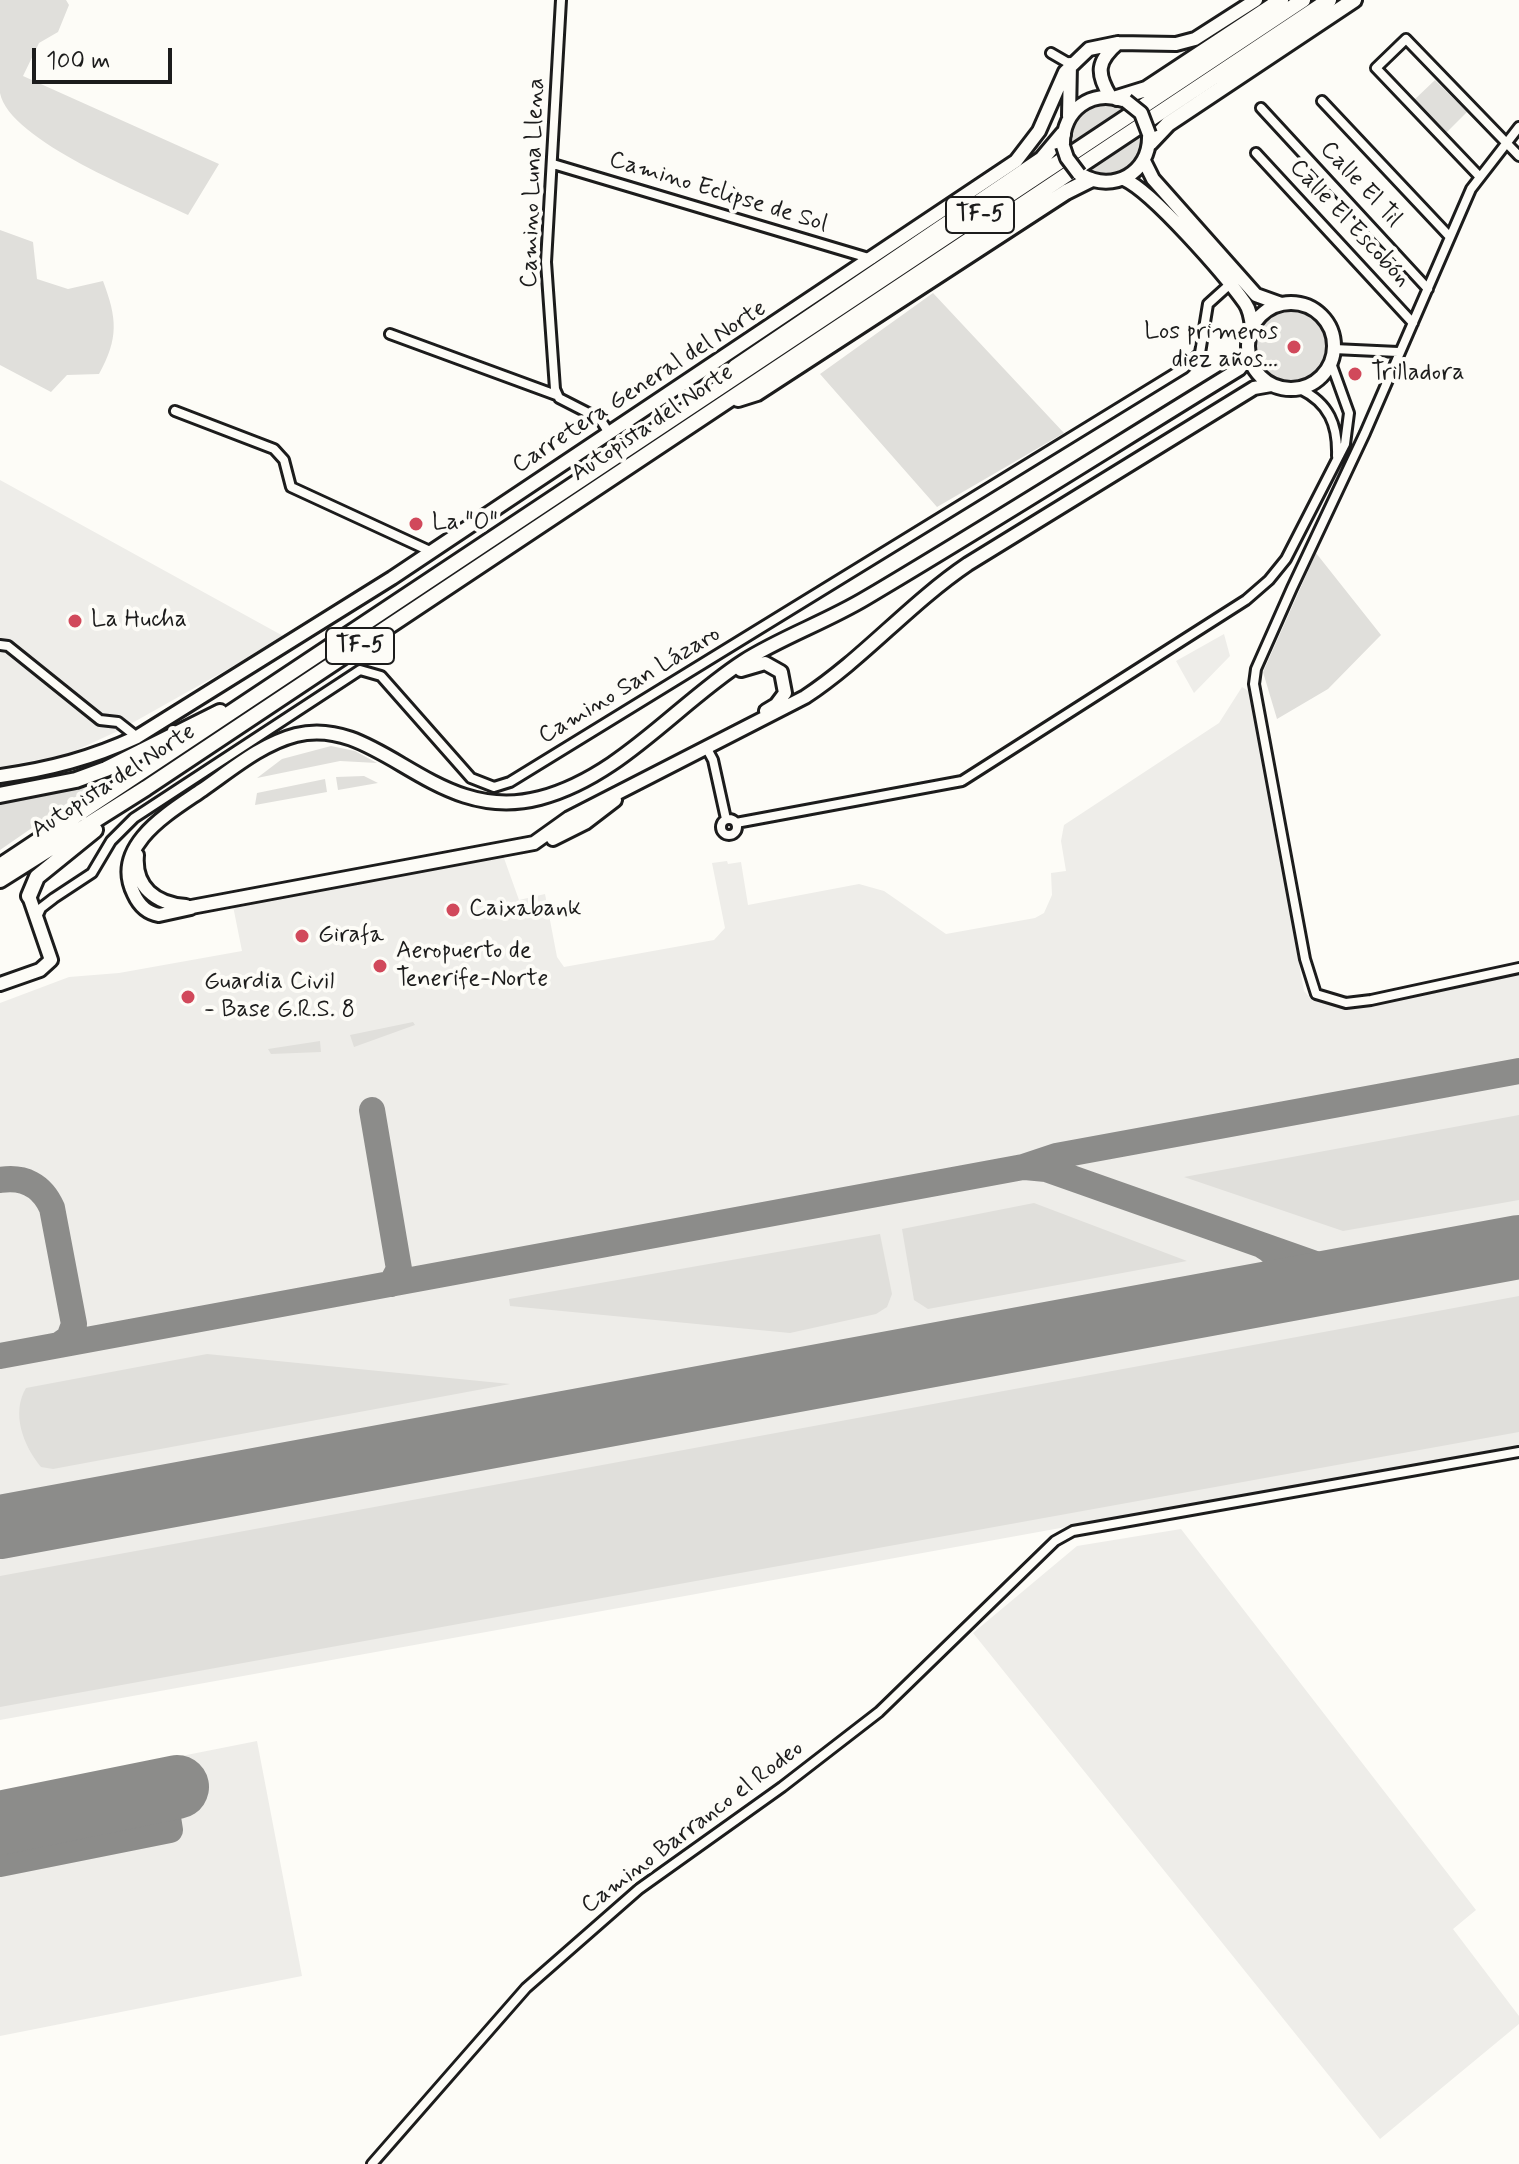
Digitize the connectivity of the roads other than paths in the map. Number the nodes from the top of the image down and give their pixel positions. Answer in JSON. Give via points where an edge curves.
{"nodes":[{"id":1,"x":561,"y":0,"type":"edge"},
{"id":2,"x":1281,"y":0,"type":"edge"},
{"id":3,"x":1303,"y":0,"type":"edge"},
{"id":4,"x":1329,"y":0,"type":"edge"},
{"id":5,"x":1354,"y":0,"type":"edge"},
{"id":6,"x":1251,"y":1,"type":"edge"},
{"id":7,"x":1118,"y":43,"type":"junction"},
{"id":8,"x":1051,"y":53,"type":"dead end"},
{"id":9,"x":1070,"y":64,"type":"junction"},
{"id":10,"x":1118,"y":98,"type":"junction"},
{"id":11,"x":1322,"y":101,"type":"dead end"},
{"id":12,"x":1261,"y":108,"type":"dead end"},
{"id":13,"x":1069,"y":116,"type":"junction"},
{"id":14,"x":1519,"y":127,"type":"edge"},
{"id":15,"x":1150,"y":139,"type":"junction"},
{"id":16,"x":1063,"y":140,"type":"junction"},
{"id":17,"x":1506,"y":143,"type":"junction"},
{"id":18,"x":1256,"y":153,"type":"dead end"},
{"id":19,"x":1519,"y":156,"type":"edge"},
{"id":20,"x":1144,"y":161,"type":"junction"},
{"id":21,"x":553,"y":164,"type":"junction"},
{"id":22,"x":1479,"y":176,"type":"junction"},
{"id":23,"x":1084,"y":177,"type":"junction"},
{"id":24,"x":1124,"y":179,"type":"junction"},
{"id":25,"x":1450,"y":237,"type":"junction"},
{"id":26,"x":873,"y":259,"type":"junction"},
{"id":27,"x":1229,"y":285,"type":"junction"},
{"id":28,"x":1428,"y":289,"type":"junction"},
{"id":29,"x":1281,"y":304,"type":"junction"},
{"id":30,"x":1413,"y":323,"type":"junction"},
{"id":31,"x":1252,"y":327,"type":"junction"},
{"id":32,"x":390,"y":334,"type":"dead end"},
{"id":33,"x":1334,"y":349,"type":"junction"},
{"id":34,"x":1398,"y":352,"type":"junction"},
{"id":35,"x":1249,"y":356,"type":"junction"},
{"id":36,"x":1331,"y":363,"type":"junction"},
{"id":37,"x":1271,"y":385,"type":"junction"},
{"id":38,"x":1300,"y":389,"type":"junction"},
{"id":39,"x":556,"y":395,"type":"junction"},
{"id":40,"x":725,"y":403,"type":"junction"},
{"id":41,"x":175,"y":411,"type":"dead end"},
{"id":42,"x":656,"y":428,"type":"junction"},
{"id":43,"x":609,"y":433,"type":"junction"},
{"id":44,"x":1337,"y":456,"type":"junction"},
{"id":45,"x":432,"y":552,"type":"junction"},
{"id":46,"x":0,"y":645,"type":"edge"},
{"id":47,"x":727,"y":675,"type":"junction"},
{"id":48,"x":246,"y":701,"type":"junction"},
{"id":49,"x":739,"y":729,"type":"junction"},
{"id":50,"x":137,"y":737,"type":"junction"},
{"id":51,"x":706,"y":747,"type":"junction"},
{"id":52,"x":0,"y":776,"type":"edge"},
{"id":53,"x":146,"y":788,"type":"junction"},
{"id":54,"x":632,"y":788,"type":"junction"},
{"id":55,"x":0,"y":795,"type":"edge"},
{"id":56,"x":726,"y":819,"type":"junction"},
{"id":57,"x":736,"y":823,"type":"junction"},
{"id":58,"x":498,"y":851,"type":"junction"},
{"id":59,"x":0,"y":866,"type":"edge"},
{"id":60,"x":0,"y":880,"type":"edge"},
{"id":61,"x":29,"y":896,"type":"junction"},
{"id":62,"x":54,"y":898,"type":"junction"},
{"id":63,"x":36,"y":919,"type":"junction"},
{"id":64,"x":1519,"y":968,"type":"edge"},
{"id":65,"x":0,"y":984,"type":"edge"},
{"id":66,"x":1519,"y":1452,"type":"edge"},
{"id":67,"x":372,"y":2164,"type":"edge"}],
"edges":[{"from":1,"to":21,"type":"street","name":"Camino Luna Llena"},
{"from":2,"to":10,"type":"highway","via":[[1146,89]]},
{"from":3,"to":42,"type":"highway","name":"Autopista del Norte","number":"TF-5"},
{"from":4,"to":40,"type":"highway","name":"Autopista del Norte","number":"TF-5"},
{"from":5,"to":15,"type":"highway"},
{"from":6,"to":7,"type":"main road","via":[[1195,39],[1160,46]]},
{"from":7,"to":9,"type":"main road","via":[[1089,49]]},
{"from":7,"to":10,"type":"main road","via":[[1100,63],[1099,73]]},
{"from":8,"to":9,"type":"street"},
{"from":9,"to":13,"type":"main road"},
{"from":9,"to":26,"type":"main road","name":"Carretera General del Norte","via":[[1039,131],[1016,161]]},
{"from":10,"to":13,"type":"main road","via":[[1085,102]]},
{"from":10,"to":15,"type":"main road","bridge":true,"via":[[1141,113]]},
{"from":11,"to":25,"type":"street"},
{"from":12,"to":28,"type":"street","name":"Calle El Til"},
{"from":13,"to":16,"type":"main road"},
{"from":14,"to":17,"type":"street"},
{"from":15,"to":20,"type":"main road"},
{"from":16,"to":23,"type":"main road","bridge":true},
{"from":16,"to":42,"type":"highway","via":[[765,345]]},
{"from":17,"to":19,"type":"street"},
{"from":17,"to":22,"type":"street"},
{"from":17,"to":22,"type":"street","via":[[1406,39],[1376,68]]},
{"from":18,"to":30,"type":"street","name":"Calle El Escobón"},
{"from":20,"to":24,"type":"main road"},
{"from":20,"to":29,"type":"main road","via":[[1153,179],[1256,295]]},
{"from":21,"to":26,"type":"street","name":"Camino Eclipse de Sol"},
{"from":21,"to":39,"type":"street","name":"Camino Luna Llena","via":[[546,262]]},
{"from":22,"to":25,"type":"street"},
{"from":23,"to":24,"type":"main road","via":[[1104,183]]},
{"from":23,"to":40,"type":"highway","via":[[757,393]]},
{"from":24,"to":27,"type":"main road","via":[[1150,195]]},
{"from":25,"to":28,"type":"street"},
{"from":26,"to":43,"type":"main road","name":"Carretera General del Norte"},
{"from":27,"to":31,"type":"main road","via":[[1246,304]]},
{"from":27,"to":62,"type":"street","name":"Camino San Lázaro","via":[[1208,304],[1200,353],[1184,368],[510,782],[494,787],[471,778],[381,676],[360,670],[134,818],[111,841],[92,873]]},
{"from":28,"to":30,"type":"street"},
{"from":29,"to":31,"type":"main road","via":[[1264,312]]},
{"from":29,"to":33,"type":"main road","via":[[1304,305],[1323,317]]},
{"from":30,"to":34,"type":"street"},
{"from":31,"to":35,"type":"main road"},
{"from":32,"to":39,"type":"street"},
{"from":33,"to":34,"type":"street"},
{"from":33,"to":36,"type":"main road"},
{"from":34,"to":64,"type":"street","via":[[1256,669],[1258,706],[1305,959],[1316,994],[1346,1003]]},
{"from":35,"to":37,"type":"main road"},
{"from":35,"to":47,"type":"main road","via":[[1239,369],[890,584]]},
{"from":36,"to":38,"type":"main road","via":[[1323,375]]},
{"from":36,"to":44,"type":"street","via":[[1349,413],[1345,444]]},
{"from":37,"to":38,"type":"main road"},
{"from":37,"to":49,"type":"main road","via":[[1254,388],[968,564],[829,681]]},
{"from":38,"to":44,"type":"street","via":[[1319,401],[1334,422]]},
{"from":39,"to":43,"type":"street","via":[[590,411]]},
{"from":40,"to":53,"type":"highway","name":"Autopista del Norte","number":"TF-5"},
{"from":41,"to":45,"type":"street","via":[[274,449],[284,460],[291,487]]},
{"from":42,"to":48,"type":"highway","name":"Autopista del Norte","number":"TF-5"},
{"from":43,"to":45,"type":"main road","name":"Carretera General del Norte"},
{"from":44,"to":57,"type":"street","via":[[1297,539],[1269,580],[992,764],[936,788]]},
{"from":45,"to":50,"type":"main road","name":"Carretera General del Norte"},
{"from":46,"to":50,"type":"street","via":[[100,720],[118,722]]},
{"from":47,"to":49,"type":"main road","via":[[765,663],[778,668],[785,680],[780,701]]},
{"from":47,"to":58,"type":"main road","via":[[595,772],[540,798],[504,803],[463,797],[361,743],[327,732],[289,737],[167,814],[137,846],[137,872],[147,890],[165,902],[193,907]]},
{"from":48,"to":55,"type":"highway","via":[[106,769]]},
{"from":48,"to":59,"type":"highway","name":"Autopista del Norte","number":"TF-5"},
{"from":49,"to":51,"type":"main road"},
{"from":50,"to":52,"type":"main road","name":"Carretera General del Norte","via":[[56,768]]},
{"from":51,"to":54,"type":"main road"},
{"from":51,"to":56,"type":"street"},
{"from":53,"to":60,"type":"highway","name":"Autopista del Norte","number":"TF-5"},
{"from":53,"to":61,"type":"highway","via":[[43,871]]},
{"from":54,"to":58,"type":"main road","via":[[569,818],[534,843]]},
{"from":54,"to":58,"type":"main road","via":[[554,839],[525,850]]},
{"from":56,"to":57,"type":"street"},
{"from":56,"to":57,"type":"street","via":[[721,827],[726,835],[735,833]]},
{"from":61,"to":62,"type":"street"},
{"from":61,"to":63,"type":"main road"},
{"from":62,"to":63,"type":"street","name":"Camino San Lázaro"},
{"from":63,"to":65,"type":"main road","via":[[51,960],[40,970]]},
{"from":66,"to":67,"type":"street","name":"Camino Barranco el Rodeo","via":[[1073,1531],[1055,1541],[879,1712],[639,1889],[536,1978]]}]}
